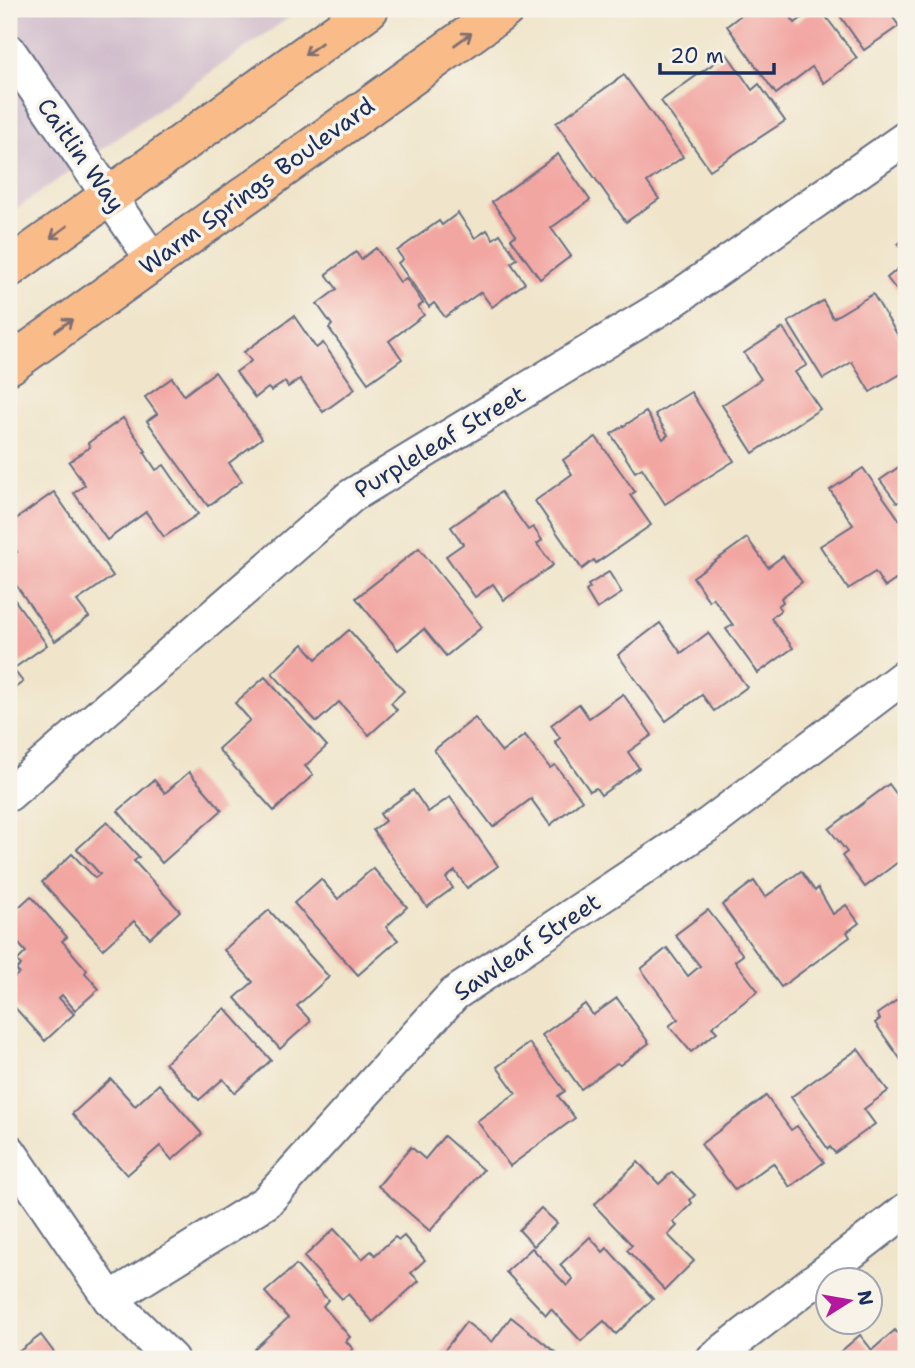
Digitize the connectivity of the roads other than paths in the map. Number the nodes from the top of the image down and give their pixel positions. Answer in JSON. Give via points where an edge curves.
{"nodes":[{"id":1,"x":369,"y":9,"type":"edge"},
{"id":2,"x":505,"y":9,"type":"edge"},
{"id":3,"x":9,"y":51,"type":"edge"},
{"id":4,"x":906,"y":138,"type":"edge"},
{"id":5,"x":109,"y":196,"type":"junction"},
{"id":6,"x":153,"y":260,"type":"junction"},
{"id":7,"x":9,"y":268,"type":"edge"},
{"id":8,"x":9,"y":365,"type":"edge"},
{"id":9,"x":906,"y":675,"type":"edge"},
{"id":10,"x":9,"y":794,"type":"edge"},
{"id":11,"x":9,"y":1152,"type":"edge"},
{"id":12,"x":906,"y":1210,"type":"edge"},
{"id":13,"x":110,"y":1298,"type":"junction"},
{"id":14,"x":171,"y":1359,"type":"edge"},
{"id":15,"x":713,"y":1359,"type":"edge"}],
"edges":[{"from":1,"to":5,"type":"main road","one_way":true},
{"from":6,"to":2,"type":"main road","name":"Warm Springs Boulevard","one_way":true},
{"from":3,"to":5,"type":"street","name":"Caitlin Way"},
{"from":4,"to":10,"type":"street","name":"Purpleleaf Street","via":[[671,302],[351,495]]},
{"from":5,"to":6,"type":"street","name":"Caitlin Way"},
{"from":5,"to":7,"type":"main road","one_way":true},
{"from":8,"to":6,"type":"main road","name":"Warm Springs Boulevard","one_way":true},
{"from":9,"to":13,"type":"street","name":"Sawleaf Street","via":[[708,825],[454,994],[266,1202]]},
{"from":11,"to":13,"type":"street"},
{"from":12,"to":15,"type":"street"},
{"from":13,"to":14,"type":"street"}]}
